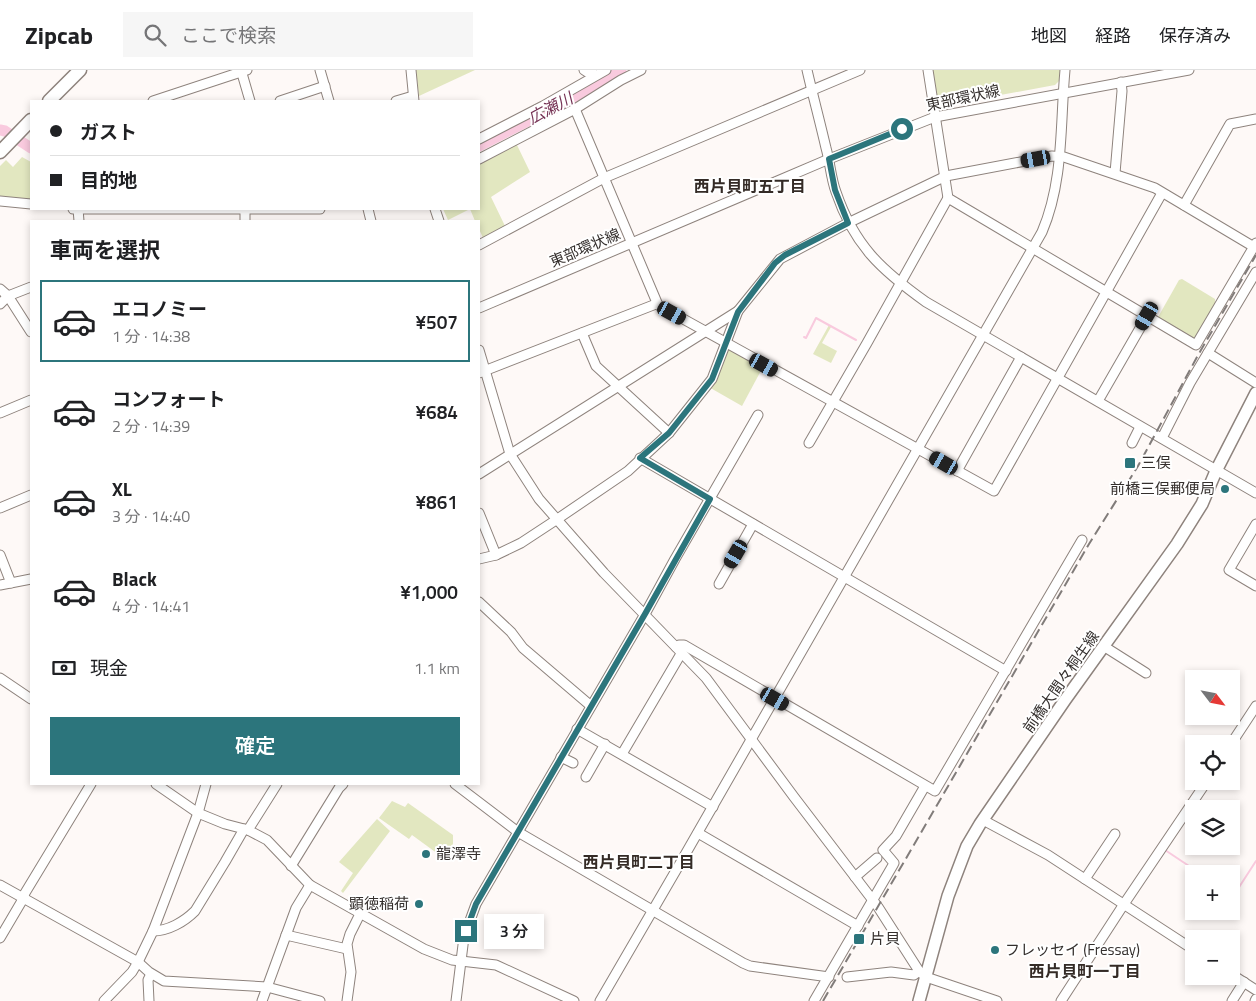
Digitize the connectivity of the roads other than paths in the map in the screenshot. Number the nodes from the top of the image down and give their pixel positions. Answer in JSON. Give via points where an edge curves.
{"nodes":[{"id":1,"x":80,"y":70,"type":"edge"},
{"id":2,"x":320,"y":70,"type":"edge"},
{"id":3,"x":411,"y":70,"type":"edge"},
{"id":4,"x":584,"y":70,"type":"edge"},
{"id":5,"x":592,"y":70,"type":"edge"},
{"id":6,"x":606,"y":70,"type":"edge"},
{"id":7,"x":641,"y":70,"type":"edge"},
{"id":8,"x":807,"y":70,"type":"edge"},
{"id":9,"x":860,"y":70,"type":"edge"},
{"id":10,"x":928,"y":70,"type":"edge"},
{"id":11,"x":1065,"y":70,"type":"edge"},
{"id":12,"x":1188,"y":70,"type":"edge"},
{"id":13,"x":243,"y":71,"type":"edge"},
{"id":14,"x":1121,"y":82,"type":"junction"},
{"id":15,"x":325,"y":86,"type":"junction"},
{"id":16,"x":812,"y":90,"type":"junction"},
{"id":17,"x":1063,"y":92,"type":"junction"},
{"id":18,"x":413,"y":99,"type":"edge"},
{"id":19,"x":50,"y":100,"type":"edge"},
{"id":20,"x":156,"y":100,"type":"edge"},
{"id":21,"x":250,"y":100,"type":"edge"},
{"id":22,"x":285,"y":100,"type":"edge"},
{"id":23,"x":329,"y":100,"type":"edge"},
{"id":24,"x":575,"y":109,"type":"junction"},
{"id":25,"x":935,"y":117,"type":"junction"},
{"id":26,"x":1256,"y":119,"type":"edge"},
{"id":27,"x":27,"y":127,"type":"edge"},
{"id":28,"x":480,"y":138,"type":"edge"},
{"id":29,"x":4,"y":145,"type":"edge"},
{"id":30,"x":1060,"y":156,"type":"junction"},
{"id":31,"x":480,"y":158,"type":"edge"},
{"id":32,"x":829,"y":159,"type":"junction"},
{"id":33,"x":1115,"y":173,"type":"junction"},
{"id":34,"x":946,"y":176,"type":"junction"},
{"id":35,"x":604,"y":178,"type":"junction"},
{"id":36,"x":1162,"y":193,"type":"junction"},
{"id":37,"x":948,"y":198,"type":"junction"},
{"id":38,"x":0,"y":201,"type":"edge"},
{"id":39,"x":30,"y":204,"type":"edge"},
{"id":40,"x":1184,"y":205,"type":"junction"},
{"id":41,"x":848,"y":223,"type":"junction"},
{"id":42,"x":631,"y":243,"type":"junction"},
{"id":43,"x":480,"y":245,"type":"edge"},
{"id":44,"x":1255,"y":245,"type":"edge"},
{"id":45,"x":1034,"y":248,"type":"junction"},
{"id":46,"x":1256,"y":272,"type":"edge"},
{"id":47,"x":900,"y":284,"type":"junction"},
{"id":48,"x":30,"y":287,"type":"edge"},
{"id":49,"x":0,"y":289,"type":"edge"},
{"id":50,"x":1106,"y":293,"type":"junction"},
{"id":51,"x":8,"y":296,"type":"junction"},
{"id":52,"x":0,"y":304,"type":"edge"},
{"id":53,"x":656,"y":304,"type":"junction"},
{"id":54,"x":480,"y":308,"type":"edge"},
{"id":55,"x":738,"y":312,"type":"junction"},
{"id":56,"x":1147,"y":316,"type":"junction"},
{"id":57,"x":30,"y":330,"type":"edge"},
{"id":58,"x":706,"y":332,"type":"junction"},
{"id":59,"x":582,"y":333,"type":"junction"},
{"id":60,"x":983,"y":335,"type":"junction"},
{"id":61,"x":724,"y":343,"type":"junction"},
{"id":62,"x":1208,"y":353,"type":"junction"},
{"id":63,"x":480,"y":357,"type":"edge"},
{"id":64,"x":1021,"y":358,"type":"junction"},
{"id":65,"x":482,"y":372,"type":"edge"},
{"id":66,"x":1058,"y":379,"type":"junction"},
{"id":67,"x":1256,"y":383,"type":"edge"},
{"id":68,"x":618,"y":387,"type":"junction"},
{"id":69,"x":1256,"y":393,"type":"edge"},
{"id":70,"x":30,"y":400,"type":"edge"},
{"id":71,"x":832,"y":401,"type":"junction"},
{"id":72,"x":1098,"y":401,"type":"junction"},
{"id":73,"x":0,"y":413,"type":"edge"},
{"id":74,"x":758,"y":415,"type":"dead end"},
{"id":75,"x":1139,"y":430,"type":"dead end"},
{"id":76,"x":669,"y":433,"type":"junction"},
{"id":77,"x":1162,"y":438,"type":"junction"},
{"id":78,"x":809,"y":442,"type":"dead end"},
{"id":79,"x":1132,"y":443,"type":"dead end"},
{"id":80,"x":918,"y":448,"type":"junction"},
{"id":81,"x":510,"y":454,"type":"junction"},
{"id":82,"x":640,"y":458,"type":"junction"},
{"id":83,"x":957,"y":471,"type":"junction"},
{"id":84,"x":1216,"y":471,"type":"junction"},
{"id":85,"x":480,"y":473,"type":"edge"},
{"id":86,"x":1256,"y":493,"type":"edge"},
{"id":87,"x":30,"y":495,"type":"edge"},
{"id":88,"x":710,"y":499,"type":"junction"},
{"id":89,"x":0,"y":508,"type":"edge"},
{"id":90,"x":480,"y":515,"type":"edge"},
{"id":91,"x":556,"y":520,"type":"junction"},
{"id":92,"x":753,"y":524,"type":"junction"},
{"id":93,"x":1256,"y":524,"type":"edge"},
{"id":94,"x":1082,"y":540,"type":"dead end"},
{"id":95,"x":0,"y":555,"type":"edge"},
{"id":96,"x":496,"y":555,"type":"junction"},
{"id":97,"x":480,"y":559,"type":"edge"},
{"id":98,"x":845,"y":577,"type":"junction"},
{"id":99,"x":30,"y":579,"type":"edge"},
{"id":100,"x":11,"y":583,"type":"junction"},
{"id":101,"x":718,"y":584,"type":"dead end"},
{"id":102,"x":0,"y":585,"type":"edge"},
{"id":103,"x":1256,"y":586,"type":"edge"},
{"id":104,"x":480,"y":603,"type":"edge"},
{"id":105,"x":645,"y":614,"type":"junction"},
{"id":106,"x":1105,"y":646,"type":"junction"},
{"id":107,"x":679,"y":650,"type":"junction"},
{"id":108,"x":1006,"y":671,"type":"junction"},
{"id":109,"x":1146,"y":673,"type":"dead end"},
{"id":110,"x":0,"y":678,"type":"edge"},
{"id":111,"x":30,"y":698,"type":"edge"},
{"id":112,"x":775,"y":699,"type":"junction"},
{"id":113,"x":591,"y":706,"type":"junction"},
{"id":114,"x":1256,"y":706,"type":"edge"},
{"id":115,"x":577,"y":729,"type":"junction"},
{"id":116,"x":1237,"y":735,"type":"edge"},
{"id":117,"x":752,"y":738,"type":"junction"},
{"id":118,"x":605,"y":744,"type":"junction"},
{"id":119,"x":622,"y":754,"type":"junction"},
{"id":120,"x":561,"y":757,"type":"junction"},
{"id":121,"x":573,"y":763,"type":"dead end"},
{"id":122,"x":586,"y":777,"type":"dead end"},
{"id":123,"x":90,"y":785,"type":"edge"},
{"id":124,"x":157,"y":785,"type":"edge"},
{"id":125,"x":206,"y":785,"type":"edge"},
{"id":126,"x":277,"y":785,"type":"edge"},
{"id":127,"x":342,"y":785,"type":"edge"},
{"id":128,"x":455,"y":785,"type":"edge"},
{"id":129,"x":925,"y":786,"type":"junction"},
{"id":130,"x":1201,"y":790,"type":"edge"},
{"id":131,"x":713,"y":807,"type":"junction"},
{"id":132,"x":198,"y":813,"type":"junction"},
{"id":133,"x":983,"y":820,"type":"junction"},
{"id":134,"x":246,"y":829,"type":"junction"},
{"id":135,"x":518,"y":832,"type":"junction"},
{"id":136,"x":698,"y":833,"type":"junction"},
{"id":137,"x":1115,"y":834,"type":"dead end"},
{"id":138,"x":877,"y":858,"type":"dead end"},
{"id":139,"x":291,"y":866,"type":"junction"},
{"id":140,"x":855,"y":877,"type":"junction"},
{"id":141,"x":1085,"y":879,"type":"junction"},
{"id":142,"x":310,"y":884,"type":"junction"},
{"id":143,"x":0,"y":885,"type":"edge"},
{"id":144,"x":23,"y":899,"type":"junction"},
{"id":145,"x":872,"y":900,"type":"junction"},
{"id":146,"x":1124,"y":904,"type":"junction"},
{"id":147,"x":652,"y":911,"type":"junction"},
{"id":148,"x":360,"y":914,"type":"junction"},
{"id":149,"x":858,"y":926,"type":"junction"},
{"id":150,"x":153,"y":931,"type":"junction"},
{"id":151,"x":286,"y":935,"type":"junction"},
{"id":152,"x":0,"y":938,"type":"edge"},
{"id":153,"x":1185,"y":944,"type":"edge"},
{"id":154,"x":347,"y":949,"type":"junction"},
{"id":155,"x":462,"y":961,"type":"junction"},
{"id":156,"x":138,"y":962,"type":"junction"},
{"id":157,"x":151,"y":974,"type":"junction"},
{"id":158,"x":923,"y":974,"type":"junction"},
{"id":159,"x":829,"y":977,"type":"junction"},
{"id":160,"x":847,"y":977,"type":"dead end"},
{"id":161,"x":1240,"y":980,"type":"edge"},
{"id":162,"x":1244,"y":982,"type":"junction"},
{"id":163,"x":267,"y":987,"type":"junction"},
{"id":164,"x":1256,"y":990,"type":"edge"},
{"id":165,"x":104,"y":1001,"type":"edge"},
{"id":166,"x":149,"y":1001,"type":"edge"},
{"id":167,"x":262,"y":1001,"type":"edge"},
{"id":168,"x":320,"y":1001,"type":"edge"},
{"id":169,"x":347,"y":1001,"type":"edge"},
{"id":170,"x":456,"y":1001,"type":"edge"},
{"id":171,"x":574,"y":1001,"type":"edge"},
{"id":172,"x":600,"y":1001,"type":"edge"},
{"id":173,"x":814,"y":1001,"type":"edge"},
{"id":174,"x":919,"y":1001,"type":"edge"},
{"id":175,"x":997,"y":1001,"type":"edge"},
{"id":176,"x":1061,"y":1001,"type":"edge"},
{"id":177,"x":1232,"y":1001,"type":"edge"}],
"edges":[{"from":1,"to":19,"type":"highway"},
{"from":2,"to":15,"type":"street"},
{"from":3,"to":18,"type":"street"},
{"from":4,"to":5,"type":"street"},
{"from":6,"to":28,"type":"street"},
{"from":7,"to":24,"type":"street"},
{"from":8,"to":16,"type":"street"},
{"from":9,"to":16,"type":"street"},
{"from":10,"to":25,"type":"street"},
{"from":11,"to":17,"type":"street"},
{"from":12,"to":14,"type":"street","name":"東部環状線"},
{"from":13,"to":20,"type":"street"},
{"from":13,"to":21,"type":"street"},
{"from":14,"to":17,"type":"street","name":"東部環状線"},
{"from":14,"to":33,"type":"street"},
{"from":15,"to":22,"type":"street"},
{"from":15,"to":23,"type":"street"},
{"from":16,"to":32,"type":"street"},
{"from":16,"to":35,"type":"street"},
{"from":17,"to":25,"type":"street","name":"東部環状線"},
{"from":17,"to":30,"type":"street"},
{"from":24,"to":31,"type":"street"},
{"from":24,"to":35,"type":"street"},
{"from":25,"to":32,"type":"street","name":"東部環状線"},
{"from":25,"to":34,"type":"street"},
{"from":26,"to":40,"type":"street","via":[[1230,124]]},
{"from":27,"to":29,"type":"highway"},
{"from":30,"to":33,"type":"street"},
{"from":30,"to":34,"type":"street"},
{"from":30,"to":45,"type":"street","via":[[1051,209]]},
{"from":32,"to":41,"type":"street","via":[[835,190]]},
{"from":32,"to":42,"type":"street","name":"東部環状線"},
{"from":33,"to":36,"type":"street"},
{"from":34,"to":37,"type":"street"},
{"from":34,"to":41,"type":"street"},
{"from":35,"to":42,"type":"street"},
{"from":35,"to":43,"type":"street"},
{"from":36,"to":40,"type":"street"},
{"from":36,"to":50,"type":"street"},
{"from":37,"to":45,"type":"street"},
{"from":37,"to":47,"type":"street"},
{"from":38,"to":39,"type":"street"},
{"from":40,"to":44,"type":"street"},
{"from":41,"to":47,"type":"street","via":[[874,260]]},
{"from":41,"to":55,"type":"street","via":[[780,259]]},
{"from":42,"to":53,"type":"street"},
{"from":42,"to":54,"type":"street","name":"東部環状線"},
{"from":44,"to":56,"type":"street","via":[[1196,344]]},
{"from":45,"to":50,"type":"street"},
{"from":45,"to":60,"type":"street"},
{"from":46,"to":62,"type":"street"},
{"from":47,"to":60,"type":"street"},
{"from":47,"to":71,"type":"street"},
{"from":48,"to":51,"type":"street"},
{"from":49,"to":51,"type":"street"},
{"from":50,"to":56,"type":"street"},
{"from":50,"to":66,"type":"street"},
{"from":51,"to":52,"type":"street"},
{"from":51,"to":57,"type":"street"},
{"from":53,"to":58,"type":"street"},
{"from":53,"to":59,"type":"street"},
{"from":55,"to":58,"type":"street","via":[[730,314]]},
{"from":55,"to":61,"type":"street"},
{"from":56,"to":72,"type":"street"},
{"from":58,"to":61,"type":"street"},
{"from":58,"to":68,"type":"street"},
{"from":59,"to":65,"type":"street"},
{"from":59,"to":68,"type":"street","via":[[594,364]]},
{"from":60,"to":64,"type":"street"},
{"from":60,"to":80,"type":"street"},
{"from":61,"to":71,"type":"street"},
{"from":61,"to":76,"type":"street","via":[[712,379]]},
{"from":62,"to":67,"type":"street"},
{"from":62,"to":77,"type":"street"},
{"from":63,"to":65,"type":"street"},
{"from":64,"to":66,"type":"street"},
{"from":64,"to":83,"type":"street"},
{"from":65,"to":81,"type":"street"},
{"from":66,"to":72,"type":"street"},
{"from":66,"to":83,"type":"street","via":[[994,491]]},
{"from":68,"to":76,"type":"street"},
{"from":68,"to":81,"type":"street"},
{"from":69,"to":84,"type":"main road","name":"前橋大間々桐生線"},
{"from":70,"to":73,"type":"street"},
{"from":71,"to":78,"type":"street"},
{"from":71,"to":80,"type":"street"},
{"from":72,"to":77,"type":"street"},
{"from":74,"to":88,"type":"street"},
{"from":75,"to":79,"type":"street"},
{"from":76,"to":82,"type":"street"},
{"from":77,"to":84,"type":"street"},
{"from":80,"to":83,"type":"street"},
{"from":80,"to":98,"type":"street"},
{"from":81,"to":85,"type":"street"},
{"from":81,"to":91,"type":"street"},
{"from":82,"to":88,"type":"street"},
{"from":82,"to":91,"type":"street","via":[[628,471]]},
{"from":84,"to":86,"type":"street"},
{"from":84,"to":106,"type":"main road","name":"前橋大間々桐生線","via":[[1202,504],[1182,536]]},
{"from":87,"to":89,"type":"street"},
{"from":88,"to":92,"type":"street"},
{"from":88,"to":105,"type":"street"},
{"from":90,"to":96,"type":"street"},
{"from":91,"to":96,"type":"street"},
{"from":91,"to":105,"type":"street"},
{"from":92,"to":98,"type":"street"},
{"from":92,"to":101,"type":"street"},
{"from":93,"to":103,"type":"street","via":[[1229,570]]},
{"from":94,"to":108,"type":"street"},
{"from":95,"to":100,"type":"street"},
{"from":96,"to":97,"type":"street"},
{"from":98,"to":108,"type":"street"},
{"from":98,"to":112,"type":"street"},
{"from":99,"to":100,"type":"street"},
{"from":100,"to":102,"type":"street"},
{"from":104,"to":113,"type":"street","via":[[523,648]]},
{"from":105,"to":107,"type":"street"},
{"from":105,"to":113,"type":"street"},
{"from":106,"to":109,"type":"street"},
{"from":106,"to":133,"type":"main road","name":"前橋大間々桐生線"},
{"from":107,"to":112,"type":"street","via":[[679,645],[684,645]]},
{"from":107,"to":117,"type":"street","via":[[706,678]]},
{"from":107,"to":119,"type":"street"},
{"from":108,"to":129,"type":"street","via":[[936,790]]},
{"from":110,"to":111,"type":"street"},
{"from":112,"to":117,"type":"street"},
{"from":112,"to":129,"type":"street"},
{"from":113,"to":115,"type":"street"},
{"from":114,"to":116,"type":"street"},
{"from":115,"to":118,"type":"street"},
{"from":115,"to":120,"type":"street"},
{"from":117,"to":131,"type":"street"},
{"from":117,"to":140,"type":"street"},
{"from":118,"to":119,"type":"street"},
{"from":118,"to":122,"type":"street"},
{"from":119,"to":131,"type":"street"},
{"from":120,"to":121,"type":"street"},
{"from":120,"to":135,"type":"street"},
{"from":123,"to":144,"type":"street"},
{"from":124,"to":132,"type":"street"},
{"from":125,"to":132,"type":"street"},
{"from":126,"to":134,"type":"street"},
{"from":127,"to":139,"type":"street"},
{"from":128,"to":135,"type":"street"},
{"from":129,"to":145,"type":"street","via":[[896,836],[883,850],[894,864]]},
{"from":130,"to":146,"type":"street"},
{"from":131,"to":136,"type":"street"},
{"from":132,"to":134,"type":"street"},
{"from":132,"to":150,"type":"street"},
{"from":133,"to":141,"type":"street"},
{"from":133,"to":158,"type":"main road","name":"前橋大間々桐生線","via":[[956,872]]},
{"from":134,"to":139,"type":"street","via":[[271,842]]},
{"from":134,"to":150,"type":"street","via":[[195,911],[175,925]]},
{"from":135,"to":147,"type":"street"},
{"from":135,"to":155,"type":"street","via":[[473,910],[464,937]]},
{"from":136,"to":147,"type":"street"},
{"from":136,"to":149,"type":"street"},
{"from":137,"to":141,"type":"street"},
{"from":138,"to":140,"type":"street"},
{"from":139,"to":142,"type":"street"},
{"from":140,"to":145,"type":"street"},
{"from":141,"to":146,"type":"street"},
{"from":142,"to":148,"type":"street"},
{"from":142,"to":151,"type":"street","via":[[298,903]]},
{"from":143,"to":144,"type":"street"},
{"from":144,"to":152,"type":"street"},
{"from":144,"to":156,"type":"street"},
{"from":145,"to":149,"type":"street"},
{"from":145,"to":158,"type":"street"},
{"from":146,"to":153,"type":"street"},
{"from":146,"to":176,"type":"street"},
{"from":147,"to":159,"type":"street","via":[[746,964]]},
{"from":147,"to":172,"type":"street"},
{"from":148,"to":154,"type":"street"},
{"from":148,"to":155,"type":"street","via":[[424,949]]},
{"from":149,"to":159,"type":"street"},
{"from":150,"to":156,"type":"street"},
{"from":151,"to":154,"type":"street"},
{"from":151,"to":163,"type":"street"},
{"from":154,"to":169,"type":"street","via":[[352,972]]},
{"from":155,"to":170,"type":"street"},
{"from":155,"to":171,"type":"street","via":[[496,965]]},
{"from":156,"to":157,"type":"street"},
{"from":156,"to":165,"type":"street"},
{"from":157,"to":163,"type":"street","via":[[168,982]]},
{"from":157,"to":166,"type":"street","via":[[148,980]]},
{"from":158,"to":160,"type":"street","via":[[891,972]]},
{"from":158,"to":174,"type":"main road","name":"前橋大間々桐生線"},
{"from":158,"to":175,"type":"street"},
{"from":159,"to":173,"type":"street"},
{"from":161,"to":162,"type":"street"},
{"from":162,"to":164,"type":"street"},
{"from":162,"to":177,"type":"street"},
{"from":163,"to":167,"type":"street"},
{"from":163,"to":168,"type":"street"}]}
